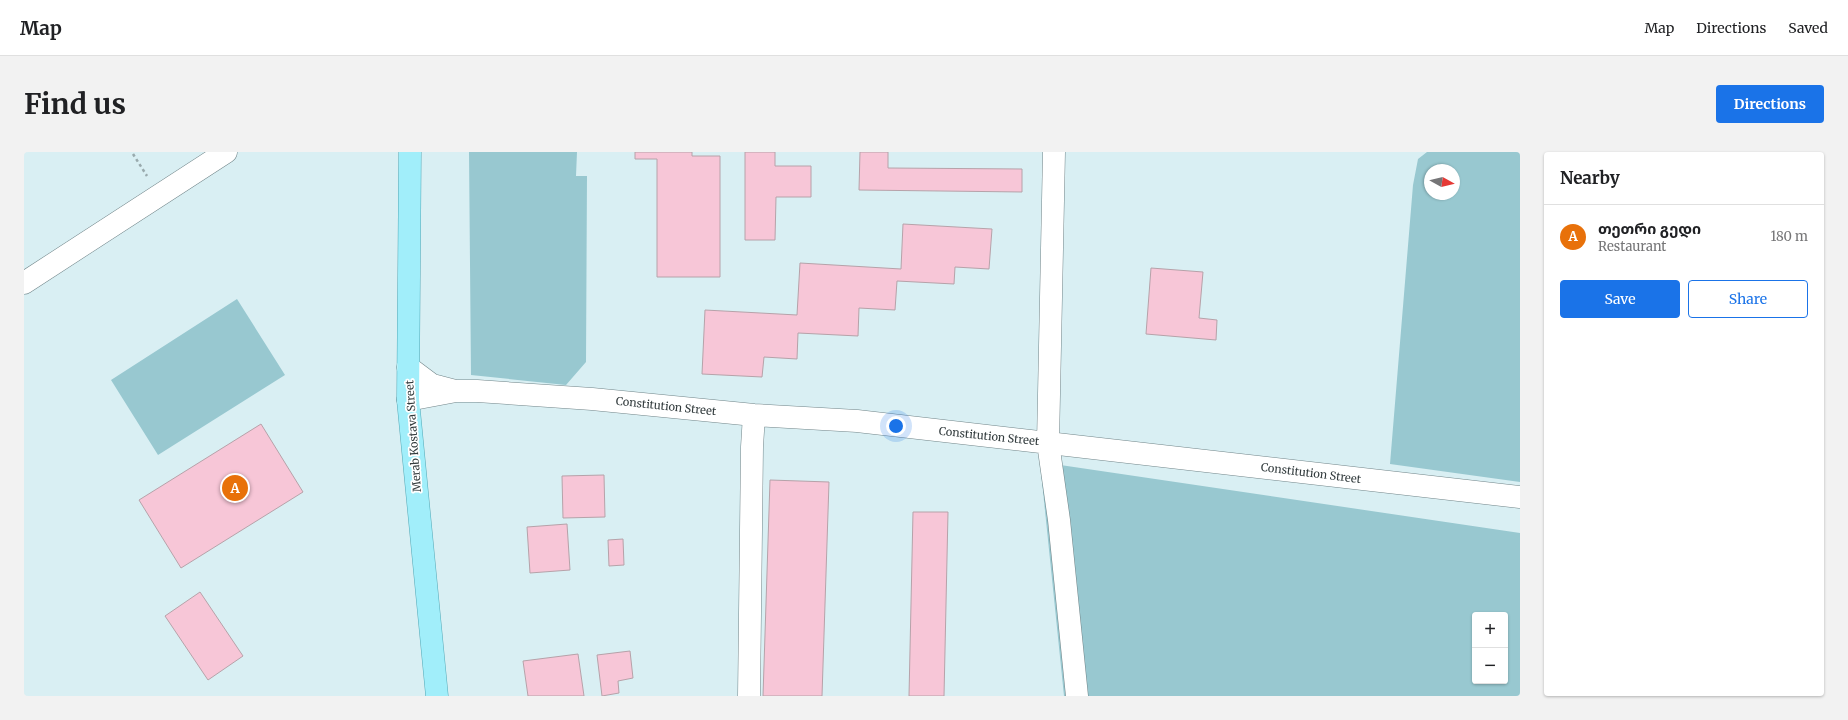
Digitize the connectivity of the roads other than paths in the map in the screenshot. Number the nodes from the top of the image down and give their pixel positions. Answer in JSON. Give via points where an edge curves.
{"nodes":[{"id":1,"x":226,"y":152,"type":"edge"},
{"id":2,"x":410,"y":152,"type":"edge"},
{"id":3,"x":1054,"y":152,"type":"edge"},
{"id":4,"x":24,"y":283,"type":"edge"},
{"id":5,"x":408,"y":367,"type":"junction"},
{"id":6,"x":456,"y":391,"type":"junction"},
{"id":7,"x":408,"y":400,"type":"junction"},
{"id":8,"x":754,"y":415,"type":"junction"},
{"id":9,"x":1048,"y":443,"type":"junction"},
{"id":10,"x":1520,"y":497,"type":"edge"},
{"id":11,"x":437,"y":696,"type":"edge"},
{"id":12,"x":749,"y":696,"type":"edge"},
{"id":13,"x":1077,"y":696,"type":"edge"}],
"edges":[{"from":1,"to":4,"type":"street"},
{"from":2,"to":5,"type":"main road","name":"Merab Kostava Street"},
{"from":3,"to":9,"type":"street"},
{"from":5,"to":6,"type":"street","name":"Constitution Street","via":[[432,385]]},
{"from":5,"to":7,"type":"main road","name":"Merab Kostava Street"},
{"from":6,"to":7,"type":"street","name":"Constitution Street"},
{"from":6,"to":8,"type":"street","name":"Constitution Street","via":[[477,390],[592,398]]},
{"from":7,"to":11,"type":"main road","name":"Merab Kostava Street"},
{"from":8,"to":9,"type":"street","name":"Constitution Street","via":[[857,421]]},
{"from":8,"to":12,"type":"street"},
{"from":9,"to":10,"type":"street","name":"Constitution Street"},
{"from":9,"to":13,"type":"street","via":[[1059,520]]}]}
